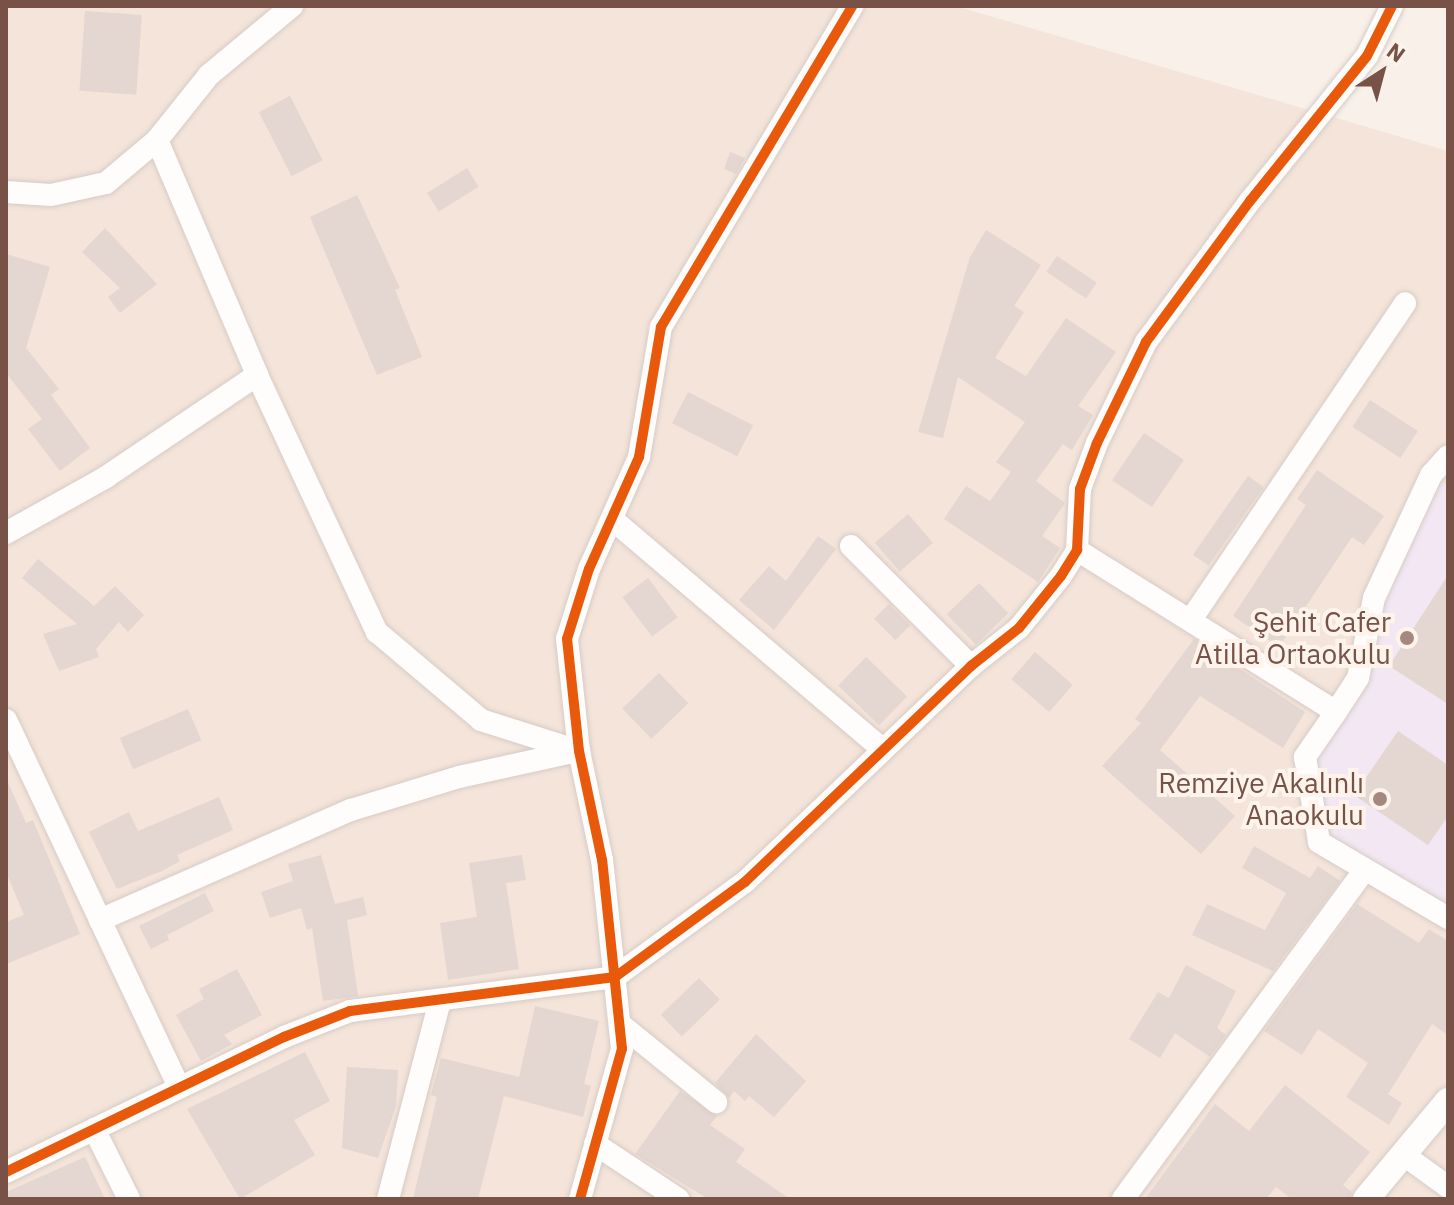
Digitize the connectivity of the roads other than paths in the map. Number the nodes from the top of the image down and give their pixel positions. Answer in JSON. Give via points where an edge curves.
{"nodes":[{"id":1,"x":292,"y":6,"type":"edge"},
{"id":2,"x":852,"y":6,"type":"edge"},
{"id":3,"x":1392,"y":6,"type":"edge"},
{"id":4,"x":157,"y":140,"type":"junction"},
{"id":5,"x":6,"y":192,"type":"edge"},
{"id":6,"x":1405,"y":303,"type":"dead end"},
{"id":7,"x":257,"y":375,"type":"junction"},
{"id":8,"x":1448,"y":456,"type":"edge"},
{"id":9,"x":612,"y":519,"type":"junction"},
{"id":10,"x":6,"y":533,"type":"edge"},
{"id":11,"x":851,"y":546,"type":"dead end"},
{"id":12,"x":1077,"y":550,"type":"junction"},
{"id":13,"x":1192,"y":618,"type":"junction"},
{"id":14,"x":971,"y":666,"type":"junction"},
{"id":15,"x":1336,"y":712,"type":"junction"},
{"id":16,"x":6,"y":720,"type":"edge"},
{"id":17,"x":882,"y":749,"type":"junction"},
{"id":18,"x":579,"y":751,"type":"junction"},
{"id":19,"x":1365,"y":870,"type":"junction"},
{"id":20,"x":1448,"y":918,"type":"edge"},
{"id":21,"x":100,"y":920,"type":"junction"},
{"id":22,"x":615,"y":977,"type":"junction"},
{"id":23,"x":440,"y":1001,"type":"junction"},
{"id":24,"x":620,"y":1024,"type":"junction"},
{"id":25,"x":179,"y":1087,"type":"junction"},
{"id":26,"x":1448,"y":1101,"type":"edge"},
{"id":27,"x":716,"y":1102,"type":"dead end"},
{"id":28,"x":94,"y":1129,"type":"junction"},
{"id":29,"x":595,"y":1144,"type":"junction"},
{"id":30,"x":1404,"y":1155,"type":"junction"},
{"id":31,"x":6,"y":1172,"type":"edge"},
{"id":32,"x":1448,"y":1187,"type":"edge"},
{"id":33,"x":129,"y":1199,"type":"edge"},
{"id":34,"x":388,"y":1199,"type":"edge"},
{"id":35,"x":580,"y":1199,"type":"edge"},
{"id":36,"x":678,"y":1199,"type":"edge"},
{"id":37,"x":1123,"y":1199,"type":"edge"},
{"id":38,"x":1366,"y":1199,"type":"edge"}],
"edges":[{"from":1,"to":4,"type":"street","via":[[209,75]]},
{"from":2,"to":9,"type":"street","via":[[661,327],[639,457]]},
{"from":3,"to":12,"type":"street","via":[[1367,56],[1146,342],[1080,489]]},
{"from":4,"to":5,"type":"street","via":[[106,183],[51,195]]},
{"from":4,"to":7,"type":"street"},
{"from":6,"to":13,"type":"street"},
{"from":7,"to":10,"type":"street","via":[[106,477]]},
{"from":7,"to":18,"type":"street","via":[[377,632],[481,720]]},
{"from":8,"to":15,"type":"street","via":[[1431,475],[1374,598],[1358,678]]},
{"from":9,"to":17,"type":"street"},
{"from":9,"to":18,"type":"street","via":[[567,639]]},
{"from":11,"to":14,"type":"street"},
{"from":12,"to":13,"type":"street"},
{"from":12,"to":14,"type":"street","via":[[1019,628]]},
{"from":13,"to":15,"type":"street"},
{"from":14,"to":17,"type":"street"},
{"from":15,"to":19,"type":"street","via":[[1305,757],[1319,842]]},
{"from":16,"to":21,"type":"street"},
{"from":17,"to":22,"type":"street","via":[[745,882]]},
{"from":18,"to":21,"type":"street","via":[[459,777],[351,810]]},
{"from":18,"to":22,"type":"street","via":[[602,860]]},
{"from":19,"to":20,"type":"street"},
{"from":19,"to":37,"type":"street"},
{"from":21,"to":25,"type":"street"},
{"from":22,"to":23,"type":"street"},
{"from":22,"to":24,"type":"street"},
{"from":23,"to":25,"type":"street","via":[[350,1011]]},
{"from":23,"to":34,"type":"street"},
{"from":24,"to":27,"type":"street"},
{"from":24,"to":29,"type":"street","via":[[622,1049]]},
{"from":25,"to":28,"type":"street"},
{"from":26,"to":30,"type":"street"},
{"from":28,"to":31,"type":"street"},
{"from":28,"to":33,"type":"street"},
{"from":29,"to":35,"type":"street"},
{"from":29,"to":36,"type":"street"},
{"from":30,"to":32,"type":"street"},
{"from":30,"to":38,"type":"street"}]}
